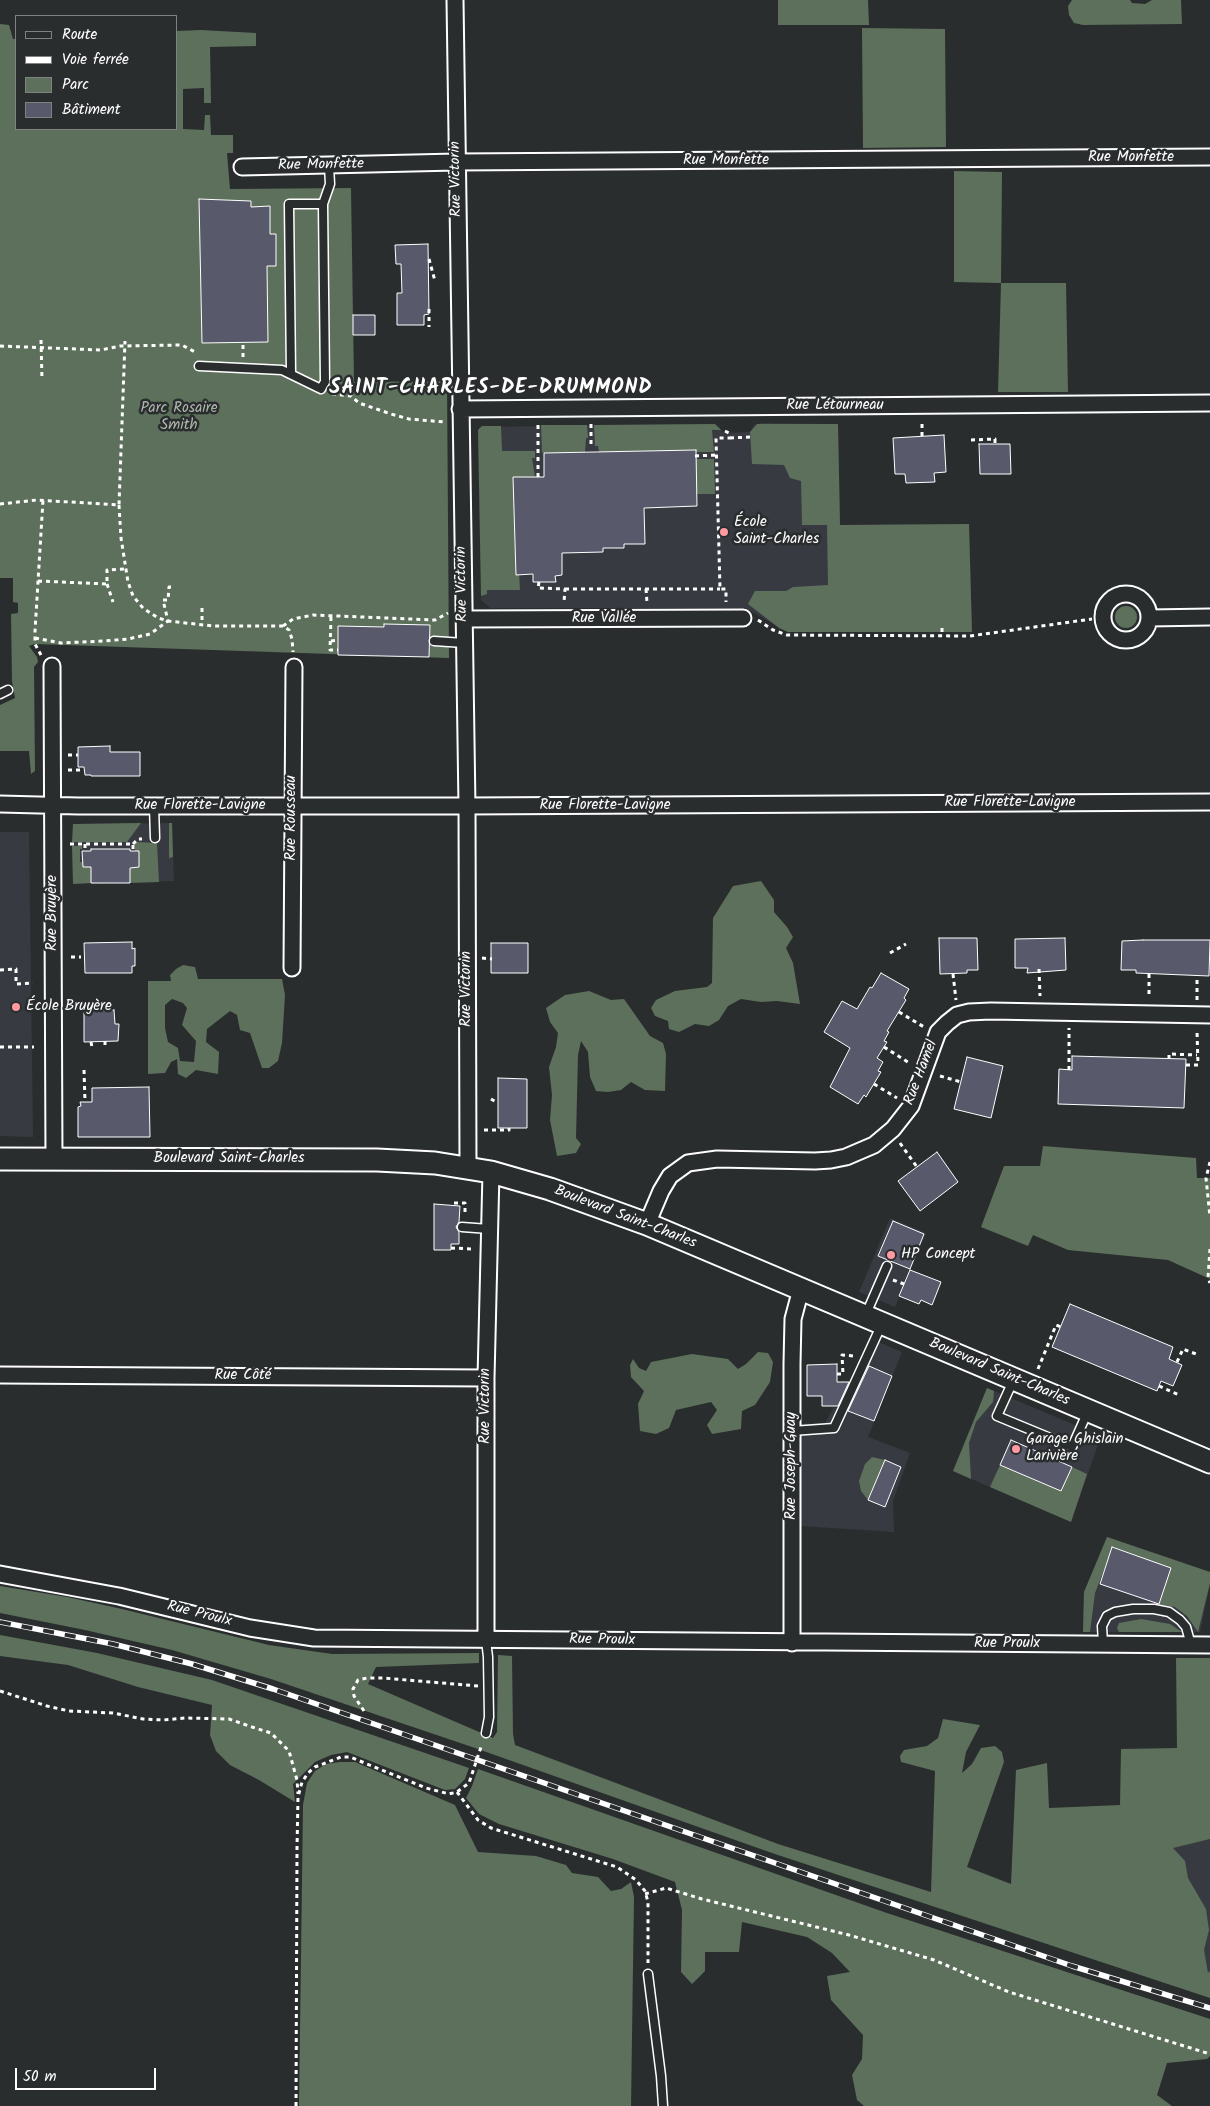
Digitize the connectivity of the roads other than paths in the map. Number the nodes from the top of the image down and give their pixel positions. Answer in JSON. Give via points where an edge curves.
{"nodes":[{"id":1,"x":455,"y":0,"type":"edge"},
{"id":2,"x":1210,"y":158,"type":"edge"},
{"id":3,"x":456,"y":162,"type":"junction"},
{"id":4,"x":330,"y":166,"type":"junction"},
{"id":5,"x":242,"y":167,"type":"dead end"},
{"id":6,"x":323,"y":204,"type":"junction"},
{"id":7,"x":200,"y":366,"type":"dead end"},
{"id":8,"x":291,"y":373,"type":"junction"},
{"id":9,"x":1210,"y":403,"type":"edge"},
{"id":10,"x":460,"y":409,"type":"junction"},
{"id":11,"x":1210,"y":617,"type":"edge"},
{"id":12,"x":743,"y":618,"type":"road end"},
{"id":13,"x":1149,"y":618,"type":"dead end"},
{"id":14,"x":464,"y":619,"type":"junction"},
{"id":15,"x":434,"y":641,"type":"dead end"},
{"id":16,"x":464,"y":643,"type":"junction"},
{"id":17,"x":47,"y":664,"type":"road end"},
{"id":18,"x":294,"y":667,"type":"road end"},
{"id":19,"x":8,"y":690,"type":"dead end"},
{"id":20,"x":0,"y":694,"type":"edge"},
{"id":21,"x":1210,"y":802,"type":"edge"},
{"id":22,"x":0,"y":804,"type":"edge"},
{"id":23,"x":53,"y":805,"type":"junction"},
{"id":24,"x":154,"y":806,"type":"junction"},
{"id":25,"x":293,"y":806,"type":"junction"},
{"id":26,"x":467,"y":806,"type":"junction"},
{"id":27,"x":154,"y":838,"type":"dead end"},
{"id":28,"x":292,"y":968,"type":"dead end"},
{"id":29,"x":1203,"y":1015,"type":"edge"},
{"id":30,"x":0,"y":1159,"type":"edge"},
{"id":31,"x":54,"y":1159,"type":"junction"},
{"id":32,"x":468,"y":1168,"type":"junction"},
{"id":33,"x":491,"y":1172,"type":"junction"},
{"id":34,"x":647,"y":1224,"type":"junction"},
{"id":35,"x":462,"y":1227,"type":"dead end"},
{"id":36,"x":489,"y":1229,"type":"junction"},
{"id":37,"x":887,"y":1266,"type":"dead end"},
{"id":38,"x":801,"y":1290,"type":"junction"},
{"id":39,"x":874,"y":1320,"type":"junction"},
{"id":40,"x":0,"y":1375,"type":"edge"},
{"id":41,"x":486,"y":1378,"type":"junction"},
{"id":42,"x":1014,"y":1379,"type":"junction"},
{"id":43,"x":1088,"y":1411,"type":"junction"},
{"id":44,"x":792,"y":1430,"type":"junction"},
{"id":45,"x":1210,"y":1462,"type":"edge"},
{"id":46,"x":0,"y":1574,"type":"edge"},
{"id":47,"x":486,"y":1640,"type":"junction"},
{"id":48,"x":792,"y":1643,"type":"junction"},
{"id":49,"x":1103,"y":1644,"type":"junction"},
{"id":50,"x":1191,"y":1645,"type":"junction"},
{"id":51,"x":1210,"y":1645,"type":"edge"},
{"id":52,"x":486,"y":1734,"type":"road end"},
{"id":53,"x":648,"y":1974,"type":"road end"},
{"id":54,"x":663,"y":2106,"type":"edge"}],
"edges":[{"from":1,"to":3,"type":"street","name":"Rue Victorin"},
{"from":2,"to":3,"type":"street","name":"Rue Monfette"},
{"from":3,"to":4,"type":"street","name":"Rue Monfette"},
{"from":3,"to":10,"type":"street","name":"Rue Victorin"},
{"from":4,"to":5,"type":"street","name":"Rue Monfette"},
{"from":4,"to":6,"type":"lane","via":[[330,184]]},
{"from":6,"to":8,"type":"lane","via":[[289,204]]},
{"from":6,"to":8,"type":"lane","via":[[325,382],[321,389]]},
{"from":7,"to":8,"type":"lane","via":[[270,368]]},
{"from":9,"to":10,"type":"street","name":"Rue Létourneau"},
{"from":10,"to":14,"type":"street","name":"Rue Victorin"},
{"from":11,"to":13,"type":"street"},
{"from":12,"to":14,"type":"street","name":"Rue Vallée"},
{"from":14,"to":16,"type":"street","name":"Rue Victorin"},
{"from":15,"to":16,"type":"lane"},
{"from":16,"to":26,"type":"street","name":"Rue Victorin"},
{"from":17,"to":23,"type":"street","name":"Rue Bruyère"},
{"from":18,"to":25,"type":"street","name":"Rue Rousseau"},
{"from":19,"to":20,"type":"lane"},
{"from":21,"to":26,"type":"street","name":"Rue Florette-Lavigne"},
{"from":22,"to":23,"type":"street","name":"Rue Florette-Lavigne"},
{"from":23,"to":24,"type":"street","name":"Rue Florette-Lavigne"},
{"from":23,"to":31,"type":"street","name":"Rue Bruyère"},
{"from":24,"to":25,"type":"street","name":"Rue Florette-Lavigne"},
{"from":24,"to":27,"type":"lane"},
{"from":25,"to":26,"type":"street","name":"Rue Florette-Lavigne"},
{"from":25,"to":28,"type":"street","name":"Rue Rousseau"},
{"from":26,"to":32,"type":"street","name":"Rue Victorin"},
{"from":29,"to":34,"type":"street","name":"Rue Hamel","via":[[980,1011],[962,1014],[947,1022],[937,1034],[911,1106],[891,1131],[874,1145],[831,1160],[717,1159],[688,1163],[670,1176]]},
{"from":30,"to":31,"type":"street","name":"Boulevard Saint-Charles"},
{"from":31,"to":32,"type":"street","name":"Boulevard Saint-Charles","via":[[414,1161]]},
{"from":32,"to":33,"type":"street","name":"Boulevard Saint-Charles"},
{"from":33,"to":34,"type":"street","name":"Boulevard Saint-Charles","via":[[550,1189]]},
{"from":33,"to":36,"type":"street","name":"Rue Victorin"},
{"from":34,"to":38,"type":"street","name":"Boulevard Saint-Charles"},
{"from":35,"to":36,"type":"lane"},
{"from":36,"to":41,"type":"street","name":"Rue Victorin"},
{"from":37,"to":39,"type":"lane"},
{"from":38,"to":39,"type":"street","name":"Boulevard Saint-Charles"},
{"from":38,"to":44,"type":"street","name":"Rue Joseph-Guay","via":[[793,1319]]},
{"from":39,"to":42,"type":"street","name":"Boulevard Saint-Charles"},
{"from":39,"to":44,"type":"lane","via":[[866,1357],[834,1428]]},
{"from":40,"to":41,"type":"street","name":"Rue Côté"},
{"from":41,"to":47,"type":"street","name":"Rue Victorin"},
{"from":42,"to":43,"type":"street","name":"Boulevard Saint-Charles"},
{"from":42,"to":43,"type":"lane","via":[[997,1416],[1072,1447]]},
{"from":43,"to":45,"type":"street","name":"Boulevard Saint-Charles"},
{"from":44,"to":48,"type":"street","name":"Rue Joseph-Guay"},
{"from":46,"to":47,"type":"street","name":"Rue Proulx","via":[[295,1636]]},
{"from":47,"to":48,"type":"street","name":"Rue Proulx"},
{"from":47,"to":52,"type":"lane"},
{"from":48,"to":49,"type":"street","name":"Rue Proulx"},
{"from":49,"to":50,"type":"street","name":"Rue Proulx"},
{"from":49,"to":50,"type":"lane","via":[[1102,1626],[1108,1616],[1133,1609],[1154,1609],[1169,1612],[1180,1620],[1186,1627]]},
{"from":50,"to":51,"type":"street","name":"Rue Proulx"},
{"from":53,"to":54,"type":"lane"}]}
